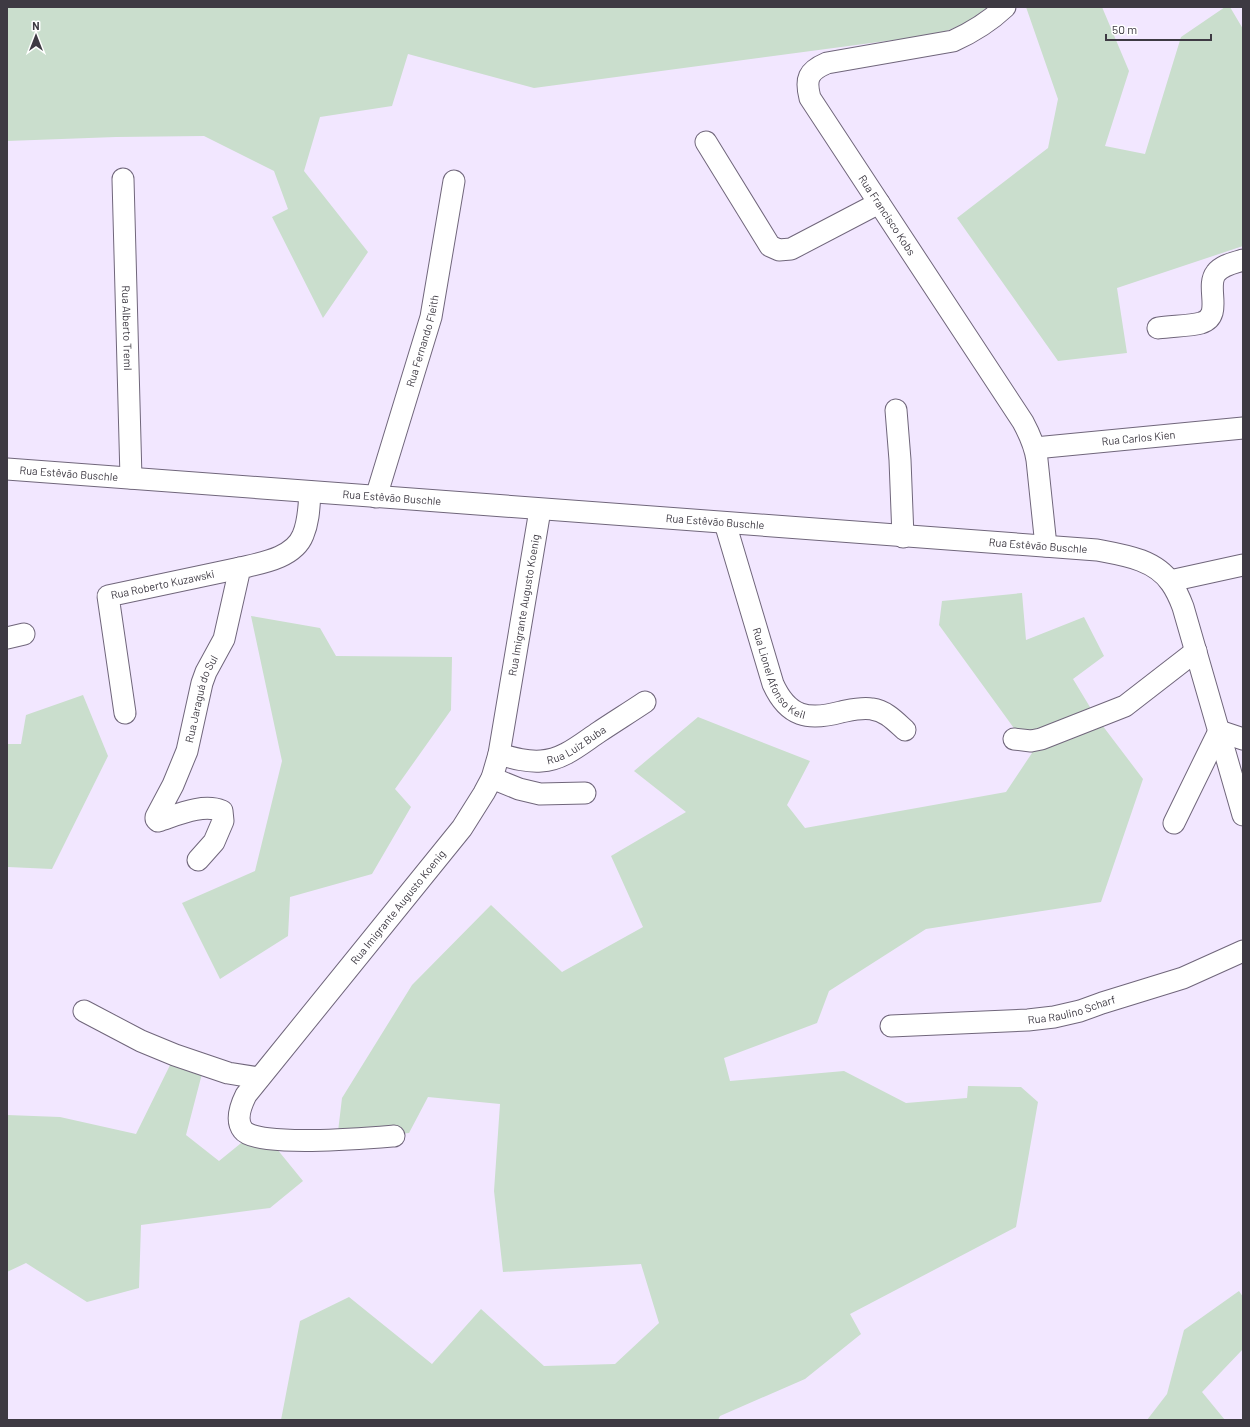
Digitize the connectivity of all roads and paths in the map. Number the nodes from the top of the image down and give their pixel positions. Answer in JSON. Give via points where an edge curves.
{"nodes":[{"id":1,"x":1005,"y":7,"type":"edge"},
{"id":2,"x":706,"y":142,"type":"dead end"},
{"id":3,"x":122,"y":179,"type":"dead end"},
{"id":4,"x":454,"y":181,"type":"dead end"},
{"id":5,"x":879,"y":203,"type":"junction"},
{"id":6,"x":1243,"y":260,"type":"edge"},
{"id":7,"x":1158,"y":328,"type":"dead end"},
{"id":8,"x":896,"y":410,"type":"dead end"},
{"id":9,"x":1243,"y":428,"type":"edge"},
{"id":10,"x":1035,"y":448,"type":"junction"},
{"id":11,"x":7,"y":469,"type":"edge"},
{"id":12,"x":130,"y":478,"type":"junction"},
{"id":13,"x":310,"y":492,"type":"junction"},
{"id":14,"x":376,"y":497,"type":"junction"},
{"id":15,"x":540,"y":510,"type":"junction"},
{"id":16,"x":726,"y":523,"type":"junction"},
{"id":17,"x":903,"y":537,"type":"junction"},
{"id":18,"x":1046,"y":546,"type":"junction"},
{"id":19,"x":1243,"y":565,"type":"edge"},
{"id":20,"x":240,"y":568,"type":"junction"},
{"id":21,"x":1170,"y":581,"type":"junction"},
{"id":22,"x":1196,"y":651,"type":"junction"},
{"id":23,"x":645,"y":702,"type":"dead end"},
{"id":24,"x":126,"y":713,"type":"dead end"},
{"id":25,"x":905,"y":730,"type":"dead end"},
{"id":26,"x":1219,"y":731,"type":"junction"},
{"id":27,"x":1014,"y":739,"type":"dead end"},
{"id":28,"x":1243,"y":739,"type":"edge"},
{"id":29,"x":499,"y":754,"type":"junction"},
{"id":30,"x":492,"y":778,"type":"junction"},
{"id":31,"x":585,"y":793,"type":"dead end"},
{"id":32,"x":1243,"y":815,"type":"edge"},
{"id":33,"x":1174,"y":823,"type":"dead end"},
{"id":34,"x":198,"y":860,"type":"dead end"},
{"id":35,"x":1243,"y":951,"type":"edge"},
{"id":36,"x":84,"y":1011,"type":"dead end"},
{"id":37,"x":891,"y":1026,"type":"dead end"},
{"id":38,"x":259,"y":1078,"type":"junction"},
{"id":39,"x":394,"y":1136,"type":"dead end"}],
"edges":[{"from":1,"to":5,"type":"street","name":"Rua Francisco Kobs","via":[[991,20],[953,41],[827,63],[816,67],[809,74],[807,86],[810,98]]},
{"from":2,"to":5,"type":"street","via":[[770,246],[779,250],[791,250]]},
{"from":3,"to":12,"type":"street","name":"Rua Alberto Treml"},
{"from":4,"to":14,"type":"street","name":"Rua Fernando Fleith","via":[[431,316]]},
{"from":5,"to":10,"type":"street","name":"Rua Francisco Kobs","via":[[1023,422]]},
{"from":6,"to":7,"type":"street","via":[[1222,268],[1215,274],[1212,284],[1213,306],[1210,316],[1202,323]]},
{"from":8,"to":17,"type":"street"},
{"from":9,"to":10,"type":"street","name":"Rua Carlos Kien"},
{"from":10,"to":18,"type":"street","name":"Rua Francisco Kobs"},
{"from":11,"to":12,"type":"street","name":"Rua Estêvão Buschle"},
{"from":12,"to":13,"type":"street","name":"Rua Estêvão Buschle"},
{"from":13,"to":14,"type":"street","name":"Rua Estêvão Buschle"},
{"from":13,"to":20,"type":"street","via":[[307,524],[298,545],[278,557]]},
{"from":14,"to":15,"type":"street","name":"Rua Estêvão Buschle"},
{"from":15,"to":16,"type":"street","name":"Rua Estêvão Buschle"},
{"from":15,"to":29,"type":"street","name":"Rua Imigrante Augusto Koenig"},
{"from":16,"to":17,"type":"street","name":"Rua Estêvão Buschle"},
{"from":16,"to":25,"type":"street","name":"Rua Lionel Afonso Keil","via":[[773,684],[782,700],[796,712],[812,717],[861,708],[872,709],[887,714]]},
{"from":17,"to":18,"type":"street","name":"Rua Estêvão Buschle"},
{"from":18,"to":21,"type":"street","name":"Rua Estêvão Buschle","via":[[1097,550],[1138,559],[1156,568]]},
{"from":19,"to":21,"type":"street"},
{"from":20,"to":24,"type":"street","name":"Rua Roberto Kuzawski","via":[[108,596]]},
{"from":20,"to":34,"type":"street","name":"Rua Jaraguá do Sul","via":[[224,639],[202,683],[187,751],[156,819],[158,821],[204,807],[214,807],[222,811],[223,821],[214,842]]},
{"from":21,"to":22,"type":"street","name":"Rua Estêvão Buschle","via":[[1183,607]]},
{"from":22,"to":26,"type":"street","name":"Rua Estêvão Buschle"},
{"from":22,"to":27,"type":"street","via":[[1125,706],[1041,739]]},
{"from":23,"to":29,"type":"street","name":"Rua Luiz Buba","via":[[575,748],[553,759],[532,761]]},
{"from":26,"to":28,"type":"street"},
{"from":26,"to":32,"type":"street","name":"Rua Estêvão Buschle"},
{"from":26,"to":33,"type":"street"},
{"from":29,"to":30,"type":"street","name":"Rua Imigrante Augusto Koenig"},
{"from":30,"to":31,"type":"street","via":[[540,794]]},
{"from":30,"to":38,"type":"street","name":"Rua Imigrante Augusto Koenig","via":[[462,828]]},
{"from":35,"to":37,"type":"street","name":"Rua Raulino Scharf","via":[[1183,978],[1080,1011],[1021,1020]]},
{"from":36,"to":38,"type":"street","via":[[141,1041],[175,1055],[228,1073]]},
{"from":38,"to":39,"type":"street","name":"Rua Imigrante Augusto Koenig","via":[[241,1104],[240,1122],[243,1131],[251,1135],[282,1140]]}]}
